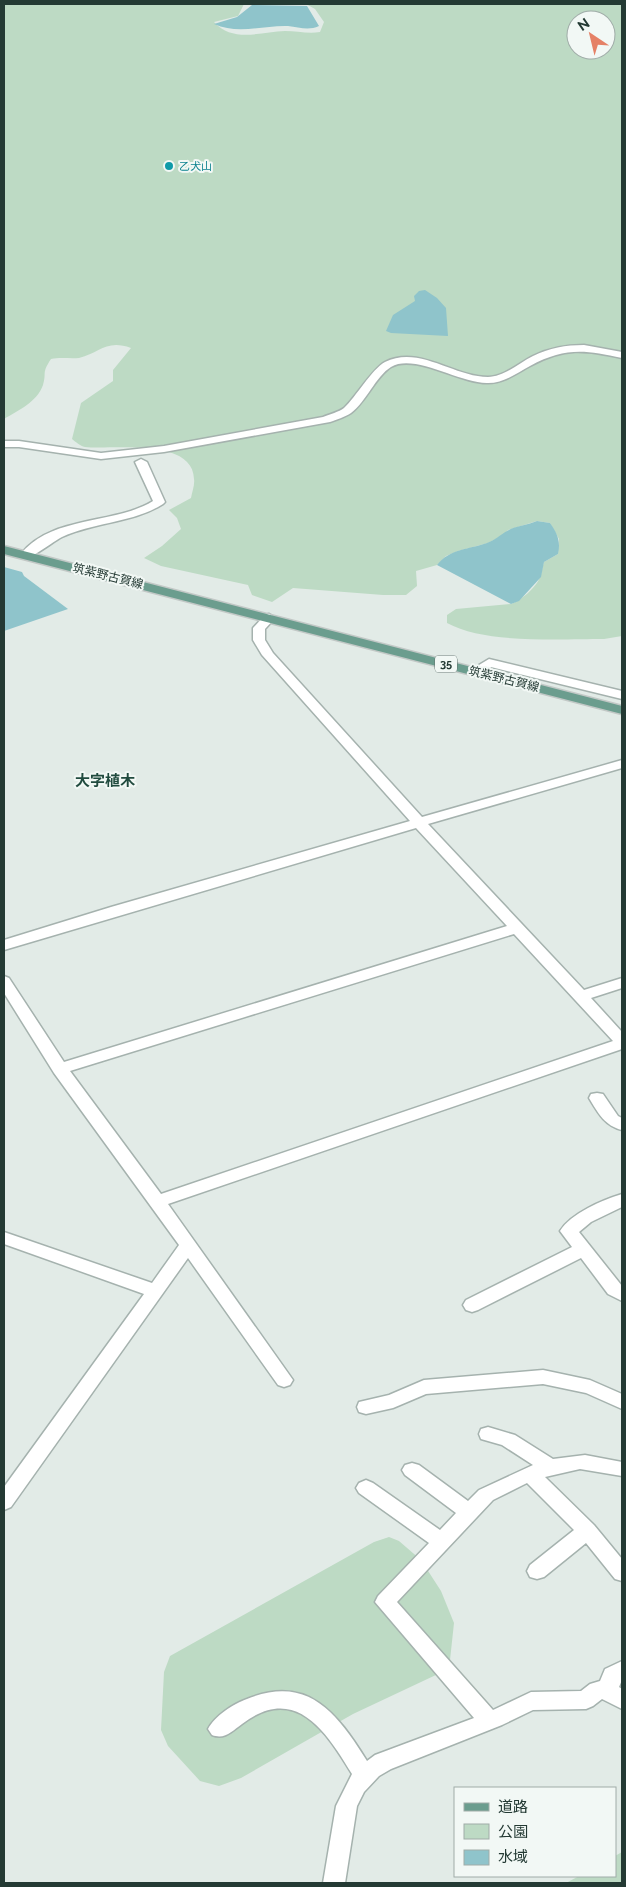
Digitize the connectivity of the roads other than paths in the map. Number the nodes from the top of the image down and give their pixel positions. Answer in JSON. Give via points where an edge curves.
{"nodes":[{"id":1,"x":622,"y":355,"type":"edge"},
{"id":2,"x":4,"y":444,"type":"edge"},
{"id":3,"x":141,"y":462,"type":"dead end"},
{"id":4,"x":4,"y":550,"type":"edge"},
{"id":5,"x":26,"y":555,"type":"junction"},
{"id":6,"x":4,"y":558,"type":"edge"},
{"id":7,"x":270,"y":618,"type":"junction"},
{"id":8,"x":475,"y":671,"type":"junction"},
{"id":9,"x":622,"y":695,"type":"edge"},
{"id":10,"x":622,"y":710,"type":"edge"},
{"id":11,"x":622,"y":764,"type":"edge"},
{"id":12,"x":421,"y":823,"type":"junction"},
{"id":13,"x":516,"y":928,"type":"junction"},
{"id":14,"x":4,"y":945,"type":"edge"},
{"id":15,"x":4,"y":982,"type":"edge"},
{"id":16,"x":622,"y":984,"type":"edge"},
{"id":17,"x":579,"y":997,"type":"junction"},
{"id":18,"x":622,"y":1042,"type":"edge"},
{"id":19,"x":60,"y":1069,"type":"junction"},
{"id":20,"x":597,"y":1098,"type":"dead end"},
{"id":21,"x":622,"y":1125,"type":"edge"},
{"id":22,"x":622,"y":1200,"type":"edge"},
{"id":23,"x":157,"y":1201,"type":"junction"},
{"id":24,"x":4,"y":1238,"type":"edge"},
{"id":25,"x":188,"y":1246,"type":"junction"},
{"id":26,"x":584,"y":1249,"type":"junction"},
{"id":27,"x":155,"y":1291,"type":"junction"},
{"id":28,"x":622,"y":1295,"type":"edge"},
{"id":29,"x":472,"y":1305,"type":"dead end"},
{"id":30,"x":284,"y":1380,"type":"dead end"},
{"id":31,"x":620,"y":1398,"type":"edge"},
{"id":32,"x":366,"y":1407,"type":"dead end"},
{"id":33,"x":488,"y":1434,"type":"dead end"},
{"id":34,"x":552,"y":1468,"type":"junction"},
{"id":35,"x":412,"y":1470,"type":"dead end"},
{"id":36,"x":622,"y":1470,"type":"edge"},
{"id":37,"x":532,"y":1476,"type":"junction"},
{"id":38,"x":366,"y":1488,"type":"dead end"},
{"id":39,"x":4,"y":1502,"type":"edge"},
{"id":40,"x":470,"y":1513,"type":"junction"},
{"id":41,"x":587,"y":1531,"type":"junction"},
{"id":42,"x":442,"y":1542,"type":"junction"},
{"id":43,"x":537,"y":1571,"type":"dead end"},
{"id":44,"x":622,"y":1573,"type":"edge"},
{"id":45,"x":622,"y":1670,"type":"edge"},
{"id":46,"x":615,"y":1695,"type":"edge"},
{"id":47,"x":490,"y":1721,"type":"junction"},
{"id":48,"x":219,"y":1729,"type":"dead end"},
{"id":49,"x":365,"y":1776,"type":"junction"},
{"id":50,"x":334,"y":1883,"type":"edge"}],
"edges":[{"from":1,"to":2,"type":"street","via":[[592,347],[561,348],[489,381],[415,361],[396,361],[387,365],[347,411],[326,420],[164,449],[101,456]]},
{"from":3,"to":5,"type":"street","via":[[159,502],[149,510],[51,536]]},
{"from":4,"to":5,"type":"main road","name":"筑紫野古賀線","number":"35"},
{"from":5,"to":7,"type":"main road","name":"筑紫野古賀線","number":"35"},
{"from":6,"to":7,"type":"main road","name":"筑紫野古賀線","number":"35","via":[[235,617]]},
{"from":7,"to":8,"type":"main road","name":"筑紫野古賀線","number":"35"},
{"from":7,"to":12,"type":"street","via":[[259,628],[259,640],[268,655]]},
{"from":8,"to":9,"type":"street","via":[[489,663]]},
{"from":8,"to":10,"type":"main road","name":"筑紫野古賀線","number":"35"},
{"from":11,"to":12,"type":"street"},
{"from":12,"to":13,"type":"street"},
{"from":12,"to":14,"type":"street"},
{"from":13,"to":17,"type":"street"},
{"from":13,"to":19,"type":"street"},
{"from":15,"to":19,"type":"street"},
{"from":16,"to":17,"type":"street"},
{"from":17,"to":18,"type":"street"},
{"from":18,"to":23,"type":"street"},
{"from":19,"to":23,"type":"street"},
{"from":20,"to":21,"type":"street","via":[[612,1120]]},
{"from":22,"to":26,"type":"street","via":[[585,1218],[569,1231]]},
{"from":23,"to":25,"type":"street"},
{"from":24,"to":27,"type":"street"},
{"from":25,"to":27,"type":"street"},
{"from":25,"to":30,"type":"street"},
{"from":26,"to":28,"type":"street"},
{"from":26,"to":29,"type":"street"},
{"from":27,"to":39,"type":"street"},
{"from":31,"to":32,"type":"street","via":[[590,1387],[543,1377],[424,1387],[393,1401]]},
{"from":33,"to":34,"type":"street","via":[[508,1440]]},
{"from":34,"to":36,"type":"street","via":[[582,1462]]},
{"from":34,"to":37,"type":"street"},
{"from":35,"to":40,"type":"street"},
{"from":37,"to":40,"type":"street","via":[[486,1496]]},
{"from":37,"to":41,"type":"street"},
{"from":38,"to":42,"type":"street"},
{"from":40,"to":42,"type":"street"},
{"from":41,"to":43,"type":"street"},
{"from":41,"to":44,"type":"street"},
{"from":42,"to":47,"type":"street","via":[[385,1602]]},
{"from":45,"to":46,"type":"street","via":[[612,1675]]},
{"from":46,"to":47,"type":"street","via":[[597,1690],[586,1700],[531,1701]]},
{"from":47,"to":49,"type":"street","via":[[382,1762]]},
{"from":48,"to":49,"type":"street","via":[[248,1707],[269,1700],[288,1698],[308,1704],[345,1745]]},
{"from":49,"to":50,"type":"street","via":[[347,1804]]}]}
